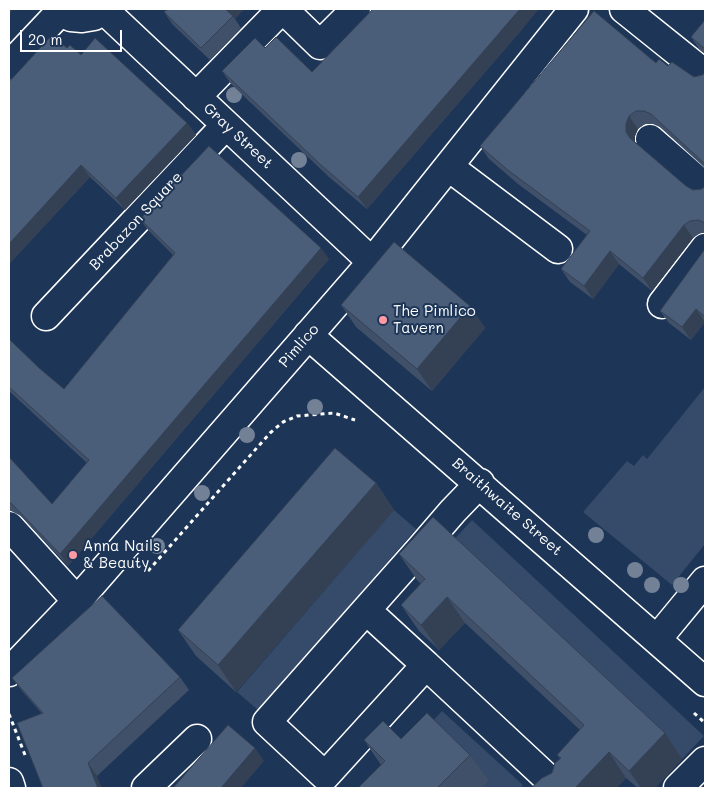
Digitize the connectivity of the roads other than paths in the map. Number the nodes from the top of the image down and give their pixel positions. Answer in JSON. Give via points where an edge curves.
{"nodes":[{"id":1,"x":282,"y":9,"type":"edge"},
{"id":2,"x":356,"y":9,"type":"edge"},
{"id":3,"x":574,"y":9,"type":"edge"},
{"id":4,"x":624,"y":9,"type":"edge"},
{"id":5,"x":59,"y":10,"type":"edge"},
{"id":6,"x":104,"y":10,"type":"edge"},
{"id":7,"x":9,"y":66,"type":"edge"},
{"id":8,"x":705,"y":74,"type":"edge"},
{"id":9,"x":196,"y":97,"type":"junction"},
{"id":10,"x":226,"y":125,"type":"junction"},
{"id":11,"x":650,"y":139,"type":"dead end"},
{"id":12,"x":449,"y":168,"type":"junction"},
{"id":13,"x":705,"y":187,"type":"edge"},
{"id":14,"x":705,"y":248,"type":"edge"},
{"id":15,"x":558,"y":249,"type":"dead end"},
{"id":16,"x":372,"y":262,"type":"junction"},
{"id":17,"x":662,"y":304,"type":"edge"},
{"id":18,"x":46,"y":316,"type":"dead end"},
{"id":19,"x":308,"y":335,"type":"junction"},
{"id":20,"x":480,"y":483,"type":"junction"},
{"id":21,"x":9,"y":526,"type":"edge"},
{"id":22,"x":705,"y":581,"type":"edge"},
{"id":23,"x":77,"y":601,"type":"junction"},
{"id":24,"x":366,"y":610,"type":"junction"},
{"id":25,"x":658,"y":638,"type":"junction"},
{"id":26,"x":426,"y":665,"type":"junction"},
{"id":27,"x":9,"y":672,"type":"edge"},
{"id":28,"x":705,"y":682,"type":"edge"},
{"id":29,"x":197,"y":739,"type":"dead end"},
{"id":30,"x":705,"y":761,"type":"edge"},
{"id":31,"x":9,"y":782,"type":"edge"},
{"id":32,"x":551,"y":786,"type":"edge"},
{"id":33,"x":11,"y":788,"type":"edge"},
{"id":34,"x":146,"y":788,"type":"edge"},
{"id":35,"x":678,"y":788,"type":"edge"}],
"edges":[{"from":1,"to":2,"type":"street","via":[[320,46]]},
{"from":1,"to":9,"type":"street"},
{"from":3,"to":12,"type":"street","name":"Pimlico"},
{"from":4,"to":8,"type":"street"},
{"from":5,"to":6,"type":"street","via":[[70,17],[82,18]]},
{"from":5,"to":7,"type":"street"},
{"from":6,"to":9,"type":"street","name":"Gray Street"},
{"from":9,"to":10,"type":"street","name":"Gray Street"},
{"from":10,"to":16,"type":"street","name":"Gray Street"},
{"from":10,"to":18,"type":"street","name":"Brabazon Square"},
{"from":11,"to":13,"type":"street"},
{"from":12,"to":15,"type":"street"},
{"from":12,"to":16,"type":"street","name":"Pimlico"},
{"from":14,"to":17,"type":"street"},
{"from":16,"to":19,"type":"street","name":"Pimlico"},
{"from":19,"to":20,"type":"street","name":"Braithwaite Street"},
{"from":19,"to":23,"type":"street","name":"Pimlico"},
{"from":20,"to":24,"type":"street"},
{"from":20,"to":25,"type":"street","name":"Braithwaite Street"},
{"from":21,"to":23,"type":"street"},
{"from":22,"to":25,"type":"street"},
{"from":23,"to":27,"type":"street","name":"Pimlico"},
{"from":24,"to":26,"type":"street"},
{"from":24,"to":26,"type":"street","via":[[267,722],[325,776]]},
{"from":25,"to":28,"type":"street","name":"Braithwaite Street"},
{"from":26,"to":32,"type":"street"},
{"from":29,"to":34,"type":"street"},
{"from":30,"to":35,"type":"street"},
{"from":31,"to":33,"type":"street"}]}
